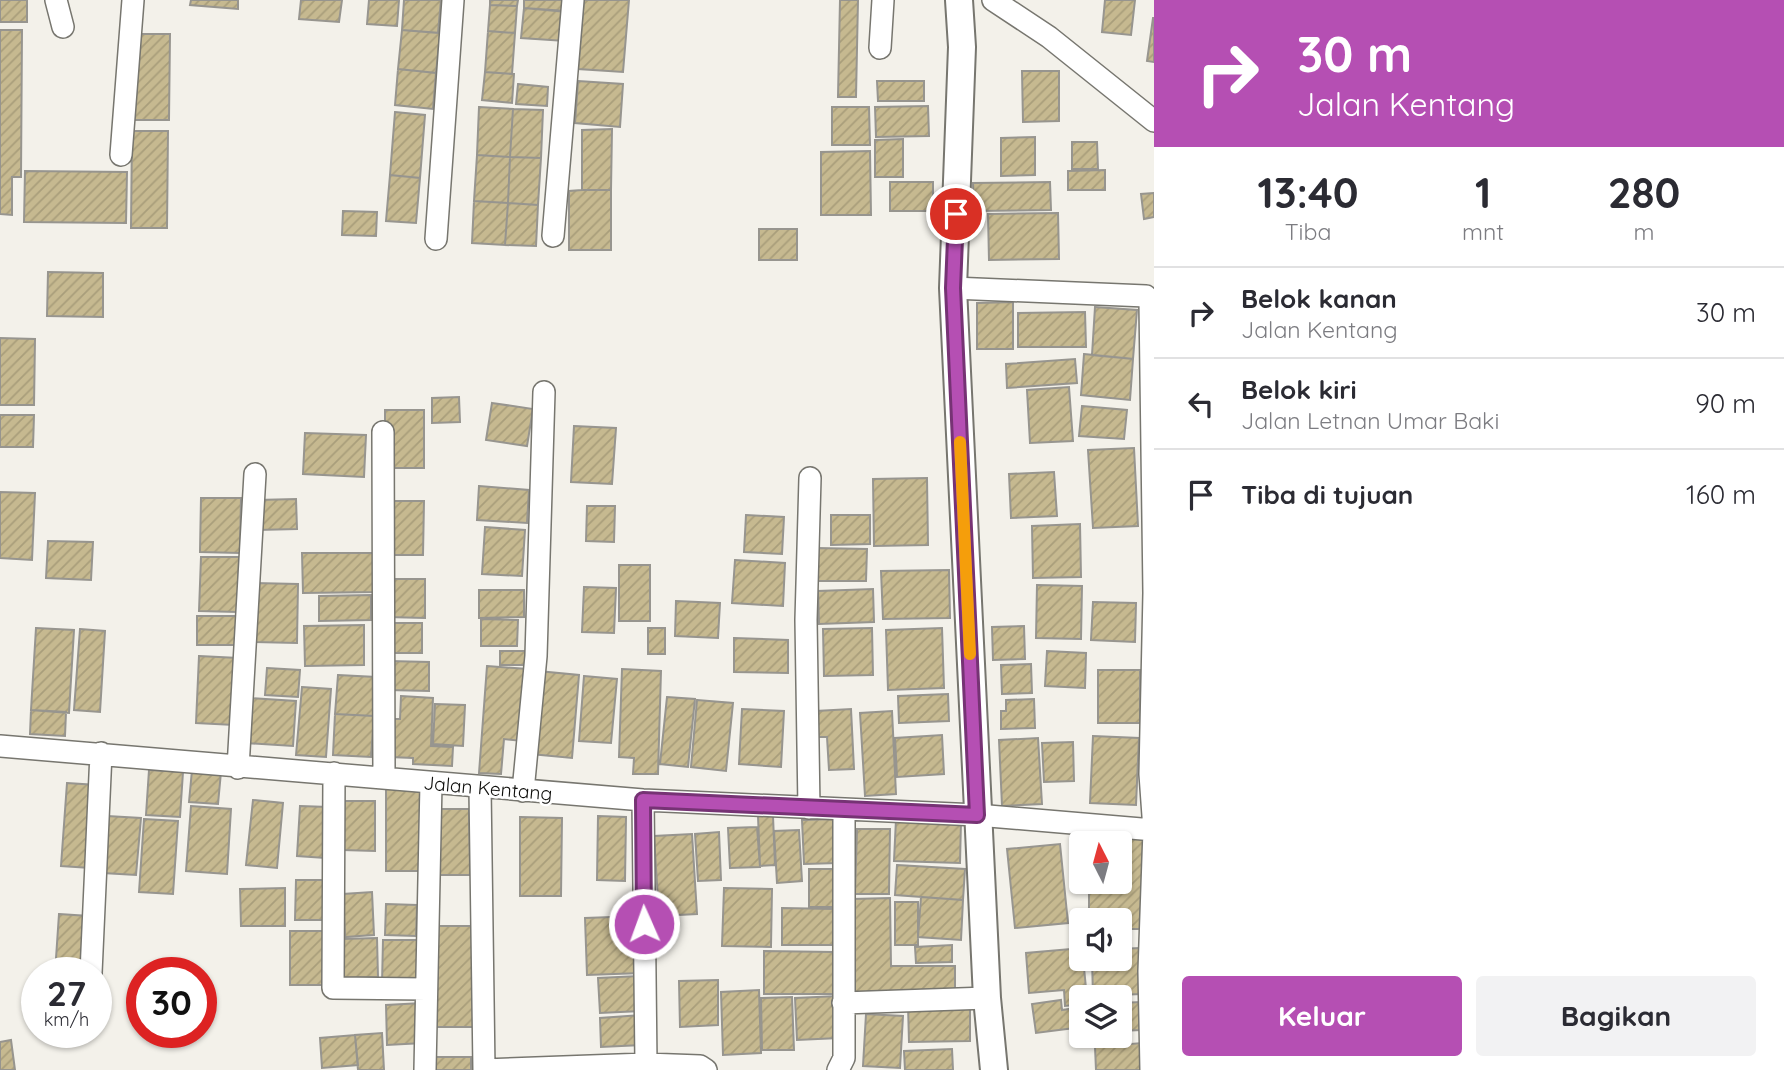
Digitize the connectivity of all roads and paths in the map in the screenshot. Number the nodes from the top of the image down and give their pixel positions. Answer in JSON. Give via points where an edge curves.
{"nodes":[{"id":1,"x":55,"y":0,"type":"edge"},
{"id":2,"x":133,"y":0,"type":"edge"},
{"id":3,"x":453,"y":0,"type":"edge"},
{"id":4,"x":573,"y":0,"type":"edge"},
{"id":5,"x":883,"y":0,"type":"edge"},
{"id":6,"x":959,"y":0,"type":"edge"},
{"id":7,"x":993,"y":0,"type":"edge"},
{"id":8,"x":63,"y":27,"type":"dead end"},
{"id":9,"x":880,"y":48,"type":"dead end"},
{"id":10,"x":1154,"y":121,"type":"edge"},
{"id":11,"x":121,"y":155,"type":"dead end"},
{"id":12,"x":553,"y":236,"type":"dead end"},
{"id":13,"x":436,"y":239,"type":"dead end"},
{"id":14,"x":953,"y":288,"type":"junction"},
{"id":15,"x":544,"y":392,"type":"dead end"},
{"id":16,"x":383,"y":432,"type":"dead end"},
{"id":17,"x":255,"y":474,"type":"dead end"},
{"id":18,"x":810,"y":478,"type":"dead end"},
{"id":19,"x":1154,"y":593,"type":"edge"},
{"id":20,"x":0,"y":746,"type":"edge"},
{"id":21,"x":101,"y":753,"type":"junction"},
{"id":22,"x":238,"y":768,"type":"junction"},
{"id":23,"x":334,"y":773,"type":"junction"},
{"id":24,"x":384,"y":778,"type":"junction"},
{"id":25,"x":431,"y":783,"type":"junction"},
{"id":26,"x":480,"y":788,"type":"junction"},
{"id":27,"x":523,"y":791,"type":"junction"},
{"id":28,"x":643,"y":800,"type":"junction"},
{"id":29,"x":809,"y":808,"type":"junction"},
{"id":30,"x":844,"y":809,"type":"junction"},
{"id":31,"x":977,"y":815,"type":"junction"},
{"id":32,"x":1154,"y":830,"type":"edge"},
{"id":33,"x":92,"y":957,"type":"edge"},
{"id":34,"x":426,"y":989,"type":"junction"},
{"id":35,"x":987,"y":998,"type":"junction"},
{"id":36,"x":844,"y":1003,"type":"junction"},
{"id":37,"x":646,"y":1064,"type":"junction"},
{"id":38,"x":573,"y":1068,"type":"edge"},
{"id":39,"x":425,"y":1070,"type":"edge"},
{"id":40,"x":484,"y":1070,"type":"edge"},
{"id":41,"x":706,"y":1070,"type":"edge"},
{"id":42,"x":838,"y":1070,"type":"edge"},
{"id":43,"x":994,"y":1070,"type":"edge"},
{"id":44,"x":1151,"y":1070,"type":"edge"}],
"edges":[{"from":1,"to":8,"type":"street"},
{"from":2,"to":11,"type":"street"},
{"from":3,"to":13,"type":"street"},
{"from":4,"to":12,"type":"street"},
{"from":5,"to":9,"type":"street"},
{"from":6,"to":14,"type":"street","via":[[962,47]]},
{"from":7,"to":10,"type":"street","via":[[1049,37]]},
{"from":14,"to":19,"type":"street","via":[[1146,296],[1150,302]]},
{"from":14,"to":31,"type":"street"},
{"from":15,"to":27,"type":"street","via":[[536,656]]},
{"from":16,"to":24,"type":"street"},
{"from":17,"to":22,"type":"street"},
{"from":18,"to":29,"type":"street","via":[[806,620]]},
{"from":19,"to":32,"type":"street","via":[[1150,774]]},
{"from":20,"to":21,"type":"street","name":"Jalan Kentang"},
{"from":21,"to":22,"type":"street","name":"Jalan Kentang"},
{"from":21,"to":33,"type":"street"},
{"from":22,"to":23,"type":"street","name":"Jalan Kentang"},
{"from":23,"to":24,"type":"street","name":"Jalan Kentang"},
{"from":23,"to":34,"type":"street","via":[[333,988]]},
{"from":24,"to":25,"type":"street","name":"Jalan Kentang"},
{"from":25,"to":26,"type":"street","name":"Jalan Kentang"},
{"from":25,"to":34,"type":"street"},
{"from":26,"to":27,"type":"street","name":"Jalan Kentang"},
{"from":26,"to":40,"type":"street"},
{"from":27,"to":28,"type":"street","name":"Jalan Kentang"},
{"from":28,"to":29,"type":"street","name":"Jalan Kentang"},
{"from":28,"to":37,"type":"street"},
{"from":29,"to":30,"type":"street","name":"Jalan Kentang"},
{"from":30,"to":31,"type":"street","name":"Jalan Kentang"},
{"from":30,"to":36,"type":"street"},
{"from":31,"to":32,"type":"street","name":"Jalan Kentang"},
{"from":31,"to":35,"type":"street"},
{"from":32,"to":44,"type":"street"},
{"from":34,"to":39,"type":"street"},
{"from":35,"to":36,"type":"street"},
{"from":35,"to":43,"type":"street"},
{"from":36,"to":42,"type":"street","via":[[844,1058]]},
{"from":37,"to":38,"type":"street"},
{"from":37,"to":41,"type":"street"},
{"from":38,"to":40,"type":"street"}]}
